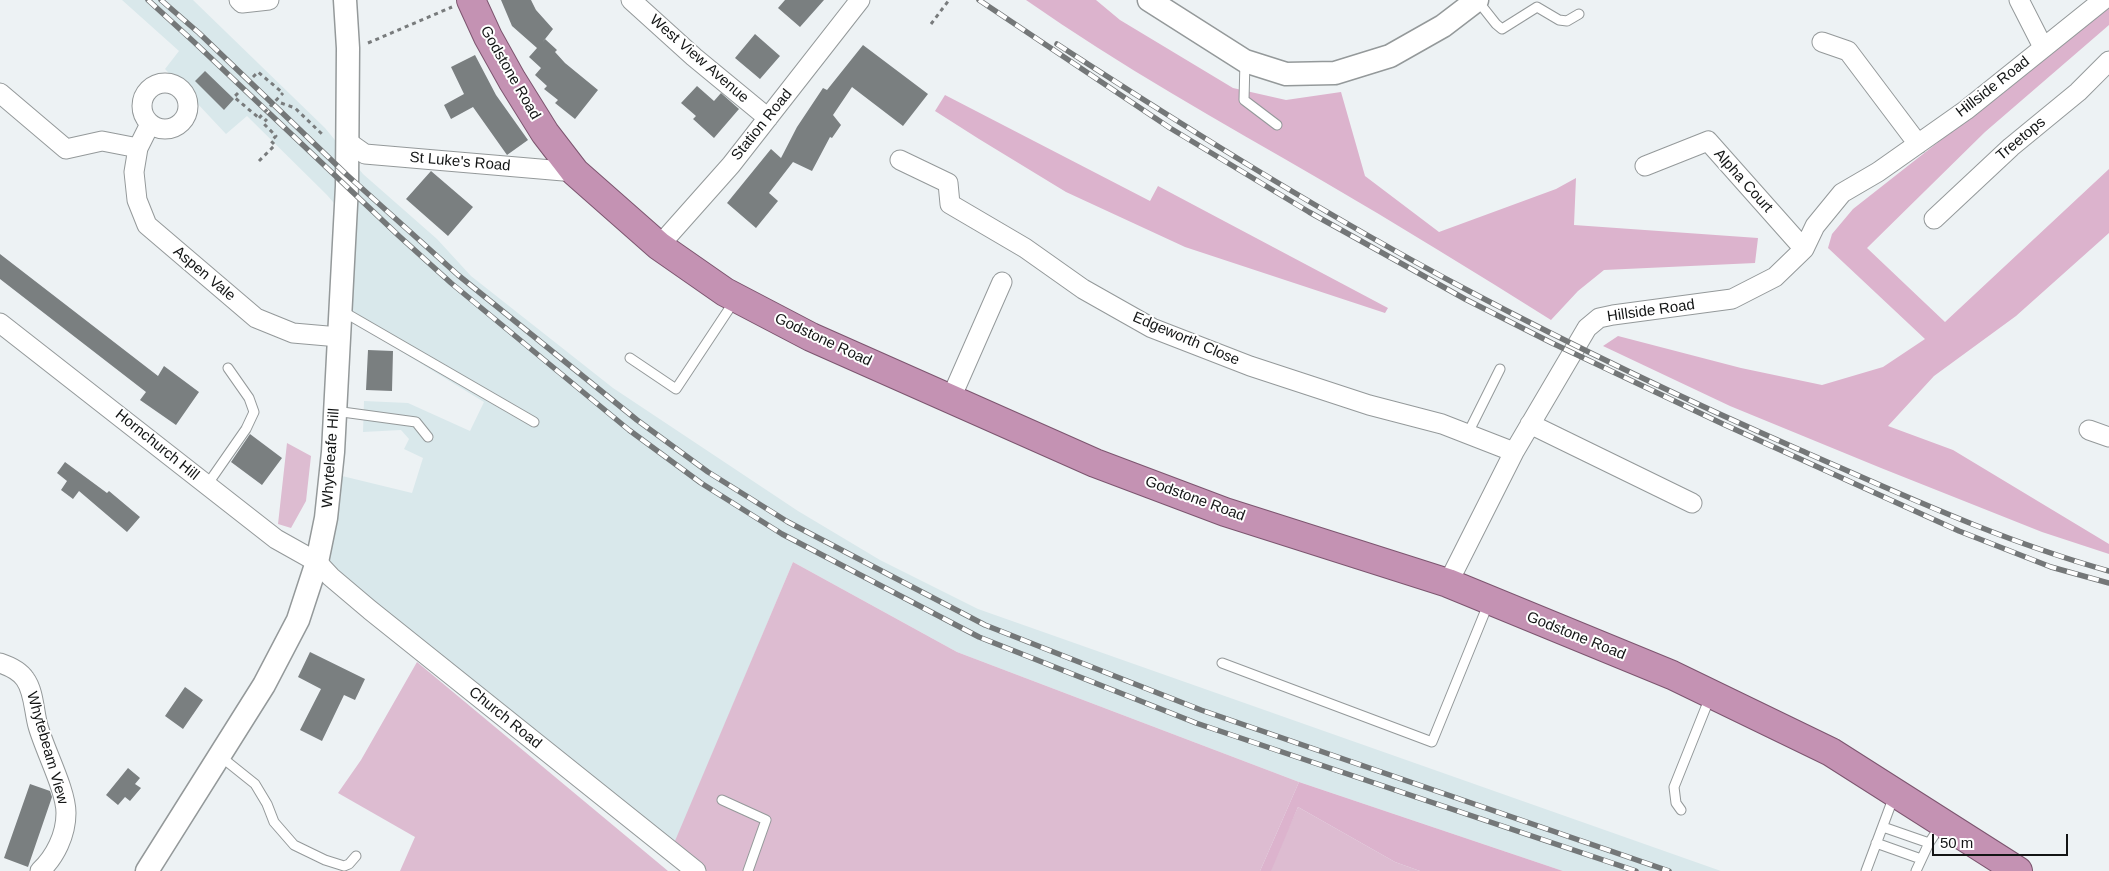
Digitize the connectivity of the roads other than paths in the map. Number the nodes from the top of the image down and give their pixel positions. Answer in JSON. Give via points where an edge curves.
{"nodes":[{"id":1,"x":239,"y":0,"type":"edge"},
{"id":2,"x":268,"y":0,"type":"edge"},
{"id":3,"x":345,"y":0,"type":"edge"},
{"id":4,"x":631,"y":0,"type":"edge"},
{"id":5,"x":860,"y":0,"type":"edge"},
{"id":6,"x":1149,"y":0,"type":"edge"},
{"id":7,"x":1477,"y":0,"type":"edge"},
{"id":8,"x":2019,"y":0,"type":"edge"},
{"id":9,"x":2103,"y":0,"type":"edge"},
{"id":10,"x":464,"y":3,"type":"edge"},
{"id":11,"x":1579,"y":14,"type":"dead end"},
{"id":12,"x":1822,"y":42,"type":"dead end"},
{"id":13,"x":2043,"y":47,"type":"junction"},
{"id":14,"x":1245,"y":61,"type":"junction"},
{"id":15,"x":2109,"y":61,"type":"edge"},
{"id":16,"x":0,"y":93,"type":"edge"},
{"id":17,"x":768,"y":118,"type":"junction"},
{"id":18,"x":150,"y":124,"type":"dead end"},
{"id":19,"x":1277,"y":125,"type":"dead end"},
{"id":20,"x":348,"y":142,"type":"junction"},
{"id":21,"x":1918,"y":144,"type":"junction"},
{"id":22,"x":138,"y":148,"type":"junction"},
{"id":23,"x":900,"y":160,"type":"dead end"},
{"id":24,"x":1645,"y":166,"type":"dead end"},
{"id":25,"x":576,"y":172,"type":"junction"},
{"id":26,"x":1934,"y":220,"type":"dead end"},
{"id":27,"x":659,"y":246,"type":"junction"},
{"id":28,"x":1804,"y":249,"type":"junction"},
{"id":29,"x":1002,"y":282,"type":"dead end"},
{"id":30,"x":737,"y":298,"type":"junction"},
{"id":31,"x":340,"y":309,"type":"junction"},
{"id":32,"x":0,"y":323,"type":"edge"},
{"id":33,"x":338,"y":338,"type":"junction"},
{"id":34,"x":630,"y":358,"type":"dead end"},
{"id":35,"x":228,"y":368,"type":"dead end"},
{"id":36,"x":1500,"y":370,"type":"dead end"},
{"id":37,"x":951,"y":398,"type":"junction"},
{"id":38,"x":334,"y":411,"type":"junction"},
{"id":39,"x":534,"y":422,"type":"dead end"},
{"id":40,"x":1530,"y":424,"type":"junction"},
{"id":41,"x":2089,"y":430,"type":"dead end"},
{"id":42,"x":1468,"y":433,"type":"junction"},
{"id":43,"x":428,"y":437,"type":"dead end"},
{"id":44,"x":2109,"y":437,"type":"edge"},
{"id":45,"x":1514,"y":452,"type":"junction"},
{"id":46,"x":207,"y":485,"type":"junction"},
{"id":47,"x":1692,"y":503,"type":"dead end"},
{"id":48,"x":317,"y":562,"type":"junction"},
{"id":49,"x":1448,"y":583,"type":"junction"},
{"id":50,"x":1490,"y":600,"type":"junction"},
{"id":51,"x":0,"y":663,"type":"edge"},
{"id":52,"x":1222,"y":664,"type":"dead end"},
{"id":53,"x":1711,"y":694,"type":"junction"},
{"id":54,"x":220,"y":755,"type":"junction"},
{"id":55,"x":1895,"y":793,"type":"junction"},
{"id":56,"x":722,"y":800,"type":"dead end"},
{"id":57,"x":1681,"y":810,"type":"dead end"},
{"id":58,"x":1883,"y":826,"type":"junction"},
{"id":59,"x":1935,"y":833,"type":"junction"},
{"id":60,"x":1876,"y":843,"type":"junction"},
{"id":61,"x":356,"y":856,"type":"dead end"},
{"id":62,"x":1921,"y":859,"type":"junction"},
{"id":63,"x":1867,"y":869,"type":"edge"},
{"id":64,"x":40,"y":871,"type":"edge"},
{"id":65,"x":148,"y":871,"type":"edge"},
{"id":66,"x":696,"y":871,"type":"edge"},
{"id":67,"x":748,"y":871,"type":"edge"},
{"id":68,"x":1877,"y":871,"type":"edge"},
{"id":69,"x":1916,"y":871,"type":"edge"},
{"id":70,"x":2018,"y":871,"type":"edge"}],
"edges":[{"from":1,"to":2,"type":"street","via":[[242,3]]},
{"from":3,"to":20,"type":"street","name":"Whyteleafe Hill"},
{"from":4,"to":17,"type":"street","name":"West View Avenue"},
{"from":5,"to":17,"type":"street","name":"Station Road"},
{"from":6,"to":14,"type":"street"},
{"from":7,"to":11,"type":"lane","via":[[1502,29],[1537,8],[1560,20],[1567,21]]},
{"from":7,"to":14,"type":"street","via":[[1443,26],[1390,56],[1335,73],[1286,74]]},
{"from":8,"to":13,"type":"street","name":"Hillside Road"},
{"from":9,"to":13,"type":"street","name":"Hillside Road"},
{"from":10,"to":25,"type":"highway","name":"Godstone Road","via":[[545,133]]},
{"from":12,"to":21,"type":"street","via":[[1848,51]]},
{"from":13,"to":21,"type":"street","name":"Hillside Road","via":[[1966,110]]},
{"from":14,"to":19,"type":"lane","via":[[1244,100]]},
{"from":15,"to":26,"type":"street","name":"Treetops","via":[[2078,92],[2011,146]]},
{"from":16,"to":22,"type":"street","via":[[66,149],[102,141]]},
{"from":17,"to":27,"type":"street","name":"Station Road"},
{"from":18,"to":22,"type":"street","name":"Aspen Vale"},
{"from":20,"to":25,"type":"street","name":"St Luke's Road","via":[[364,154]]},
{"from":20,"to":31,"type":"street","name":"Whyteleafe Hill"},
{"from":21,"to":28,"type":"street","name":"Hillside Road","via":[[1842,193],[1815,226]]},
{"from":22,"to":33,"type":"street","name":"Aspen Vale","via":[[134,172],[137,200],[147,225],[256,318],[293,333]]},
{"from":23,"to":42,"type":"street","name":"Edgeworth Close","via":[[948,183],[950,204],[1025,248],[1083,289],[1152,328],[1250,366],[1369,406]]},
{"from":24,"to":28,"type":"street","name":"Alpha Court","via":[[1708,141]]},
{"from":25,"to":27,"type":"highway","name":"Godstone Road"},
{"from":27,"to":30,"type":"highway","name":"Godstone Road"},
{"from":28,"to":40,"type":"street","name":"Hillside Road","via":[[1775,277],[1732,299],[1599,318],[1587,328]]},
{"from":29,"to":37,"type":"street"},
{"from":30,"to":34,"type":"lane","via":[[676,389]]},
{"from":30,"to":37,"type":"highway","name":"Godstone Road","via":[[811,337]]},
{"from":31,"to":33,"type":"street","name":"Whyteleafe Hill"},
{"from":31,"to":39,"type":"lane"},
{"from":32,"to":46,"type":"street","name":"Hornchurch Hill"},
{"from":33,"to":38,"type":"street","name":"Whyteleafe Hill"},
{"from":35,"to":46,"type":"lane","via":[[249,398],[254,412]]},
{"from":36,"to":42,"type":"lane"},
{"from":37,"to":49,"type":"highway","name":"Godstone Road","via":[[1095,462],[1225,512]]},
{"from":38,"to":43,"type":"lane","via":[[416,422]]},
{"from":38,"to":48,"type":"street","name":"Whyteleafe Hill","via":[[326,518]]},
{"from":40,"to":45,"type":"street","name":"Hillside Road"},
{"from":40,"to":47,"type":"street"},
{"from":41,"to":44,"type":"street"},
{"from":42,"to":45,"type":"street","name":"Edgeworth Close"},
{"from":45,"to":49,"type":"street","name":"Hillside Road"},
{"from":46,"to":48,"type":"street","name":"Hornchurch Hill","via":[[276,539]]},
{"from":48,"to":54,"type":"street","name":"Whyteleafe Hill","via":[[298,620],[264,685]]},
{"from":48,"to":66,"type":"street","name":"Church Road","via":[[370,610]]},
{"from":49,"to":50,"type":"highway","name":"Godstone Road"},
{"from":50,"to":52,"type":"lane","via":[[1432,742]]},
{"from":50,"to":53,"type":"highway","name":"Godstone Road"},
{"from":51,"to":64,"type":"street","name":"Whytebeam View","via":[[12,667],[29,686],[44,746],[66,812],[60,843],[49,863]]},
{"from":53,"to":55,"type":"highway","name":"Godstone Road","via":[[1831,752]]},
{"from":53,"to":57,"type":"lane","via":[[1674,787],[1676,804]]},
{"from":54,"to":61,"type":"lane","via":[[255,784],[274,822],[294,845],[344,866]]},
{"from":54,"to":65,"type":"street","name":"Whyteleafe Hill"},
{"from":55,"to":58,"type":"lane"},
{"from":55,"to":59,"type":"highway","name":"Godstone Road"},
{"from":56,"to":67,"type":"lane","via":[[766,820]]},
{"from":58,"to":59,"type":"lane"},
{"from":58,"to":60,"type":"lane"},
{"from":59,"to":62,"type":"lane"},
{"from":59,"to":70,"type":"highway","name":"Godstone Road"},
{"from":60,"to":62,"type":"lane"},
{"from":60,"to":63,"type":"lane"},
{"from":62,"to":69,"type":"lane"},
{"from":63,"to":68,"type":"lane"}]}
